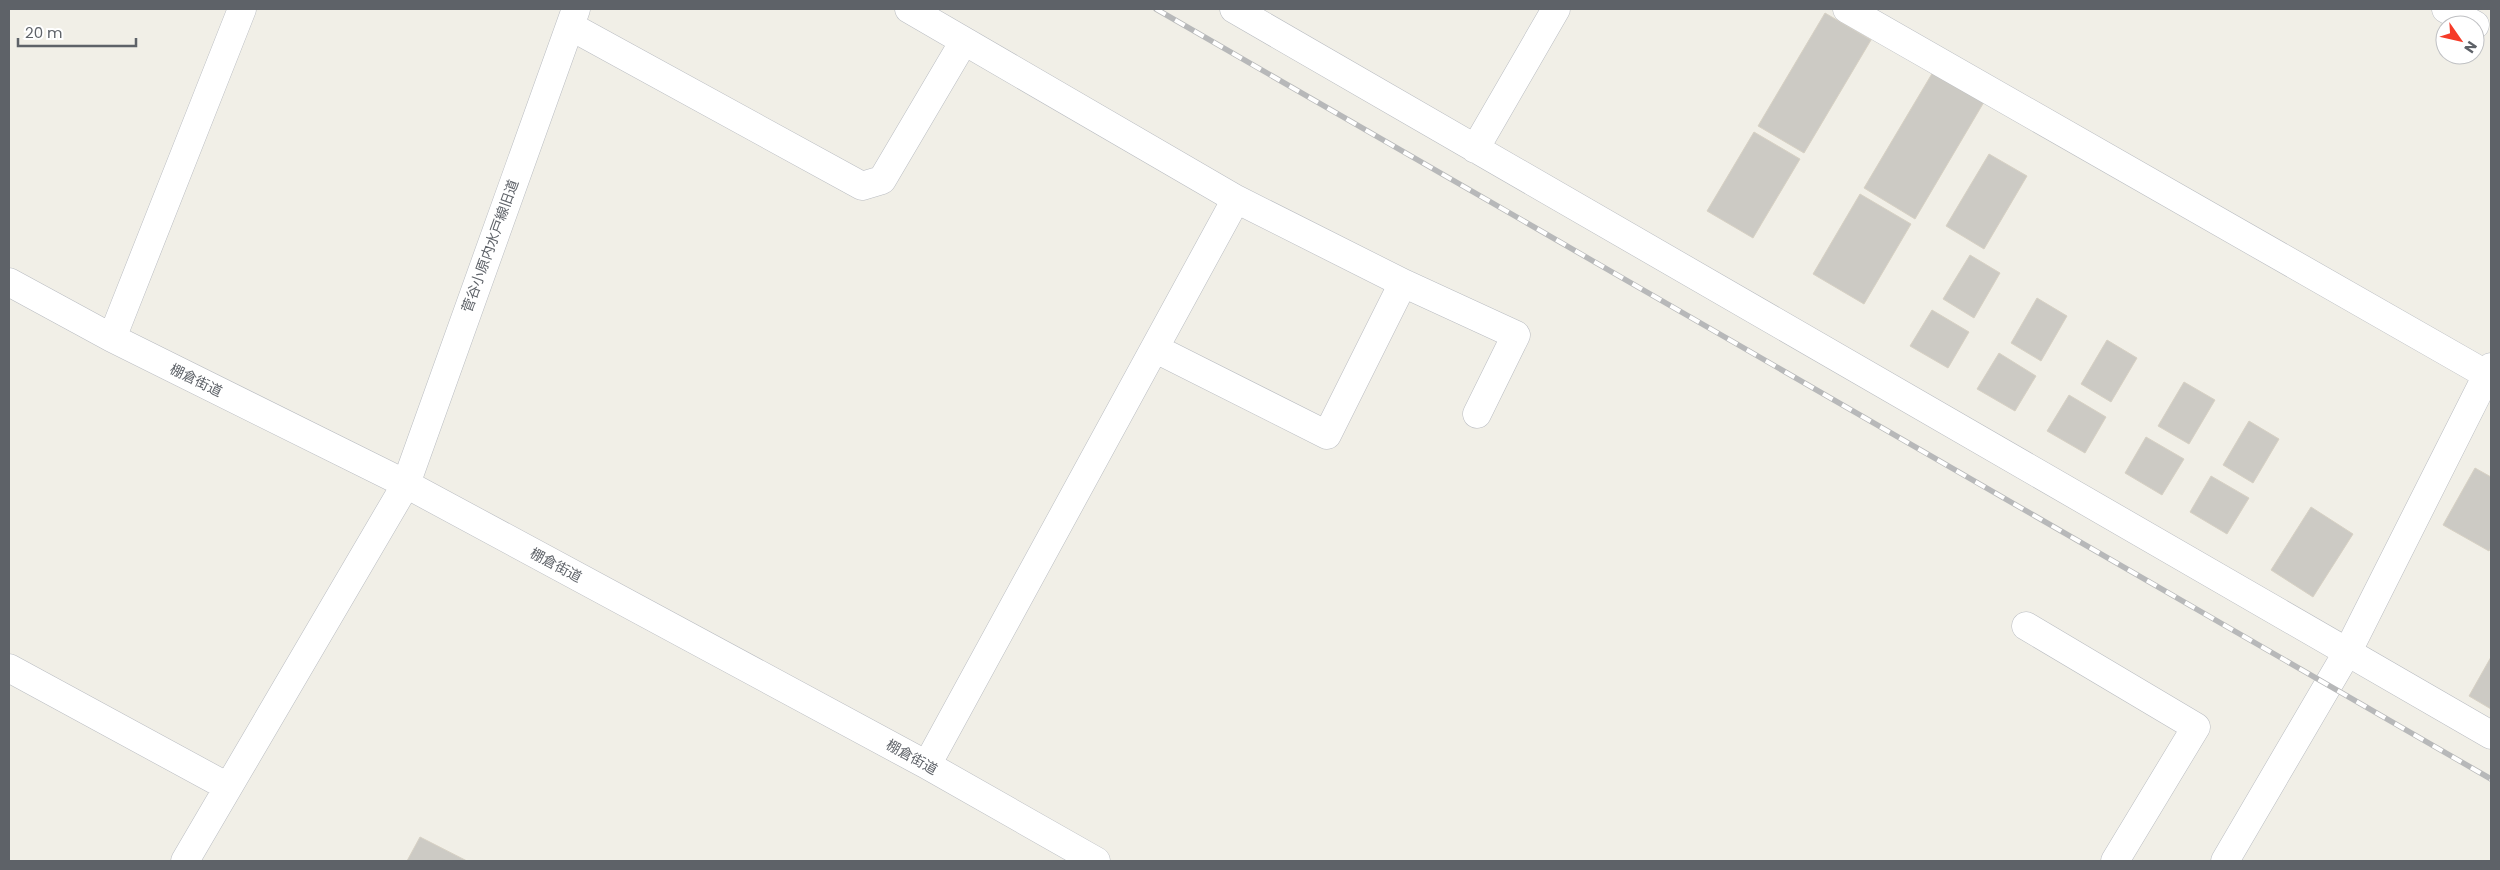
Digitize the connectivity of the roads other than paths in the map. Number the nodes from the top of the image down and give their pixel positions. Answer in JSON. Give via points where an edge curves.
{"nodes":[{"id":1,"x":242,"y":9,"type":"edge"},
{"id":2,"x":908,"y":9,"type":"edge"},
{"id":3,"x":1234,"y":9,"type":"edge"},
{"id":4,"x":1556,"y":9,"type":"edge"},
{"id":5,"x":1846,"y":9,"type":"edge"},
{"id":6,"x":573,"y":17,"type":"edge"},
{"id":7,"x":964,"y":41,"type":"junction"},
{"id":8,"x":1475,"y":149,"type":"junction"},
{"id":9,"x":1236,"y":199,"type":"junction"},
{"id":10,"x":9,"y":282,"type":"edge"},
{"id":11,"x":1403,"y":283,"type":"junction"},
{"id":12,"x":112,"y":338,"type":"junction"},
{"id":13,"x":1156,"y":349,"type":"junction"},
{"id":14,"x":2490,"y":373,"type":"edge"},
{"id":15,"x":1477,"y":414,"type":"dead end"},
{"id":16,"x":406,"y":484,"type":"junction"},
{"id":17,"x":2026,"y":626,"type":"dead end"},
{"id":18,"x":2348,"y":651,"type":"junction"},
{"id":19,"x":9,"y":668,"type":"edge"},
{"id":20,"x":2491,"y":735,"type":"edge"},
{"id":21,"x":927,"y":765,"type":"junction"},
{"id":22,"x":228,"y":787,"type":"junction"},
{"id":23,"x":185,"y":861,"type":"edge"},
{"id":24,"x":1096,"y":861,"type":"edge"},
{"id":25,"x":2114,"y":861,"type":"edge"},
{"id":26,"x":2225,"y":861,"type":"edge"}],
"edges":[{"from":1,"to":12,"type":"street"},
{"from":2,"to":7,"type":"street"},
{"from":3,"to":8,"type":"street"},
{"from":4,"to":8,"type":"street"},
{"from":5,"to":14,"type":"street"},
{"from":6,"to":7,"type":"street","via":[[862,186],[882,180]]},
{"from":6,"to":16,"type":"street","name":"菅谷小原内水戸線旧道"},
{"from":7,"to":9,"type":"street"},
{"from":8,"to":18,"type":"street"},
{"from":9,"to":11,"type":"street"},
{"from":9,"to":13,"type":"street"},
{"from":10,"to":12,"type":"street","name":"棚倉街道"},
{"from":11,"to":13,"type":"street","via":[[1327,435]]},
{"from":11,"to":15,"type":"street","via":[[1516,335]]},
{"from":12,"to":16,"type":"street","name":"棚倉街道"},
{"from":13,"to":21,"type":"street"},
{"from":14,"to":18,"type":"street"},
{"from":16,"to":21,"type":"street","name":"棚倉街道"},
{"from":16,"to":22,"type":"street","name":"菅谷小原内水戸線旧道"},
{"from":17,"to":25,"type":"street","via":[[2196,727]]},
{"from":18,"to":20,"type":"street"},
{"from":18,"to":26,"type":"street"},
{"from":19,"to":22,"type":"street"},
{"from":21,"to":24,"type":"street","name":"棚倉街道"},
{"from":22,"to":23,"type":"street","name":"菅谷小原内水戸線旧道"}]}
